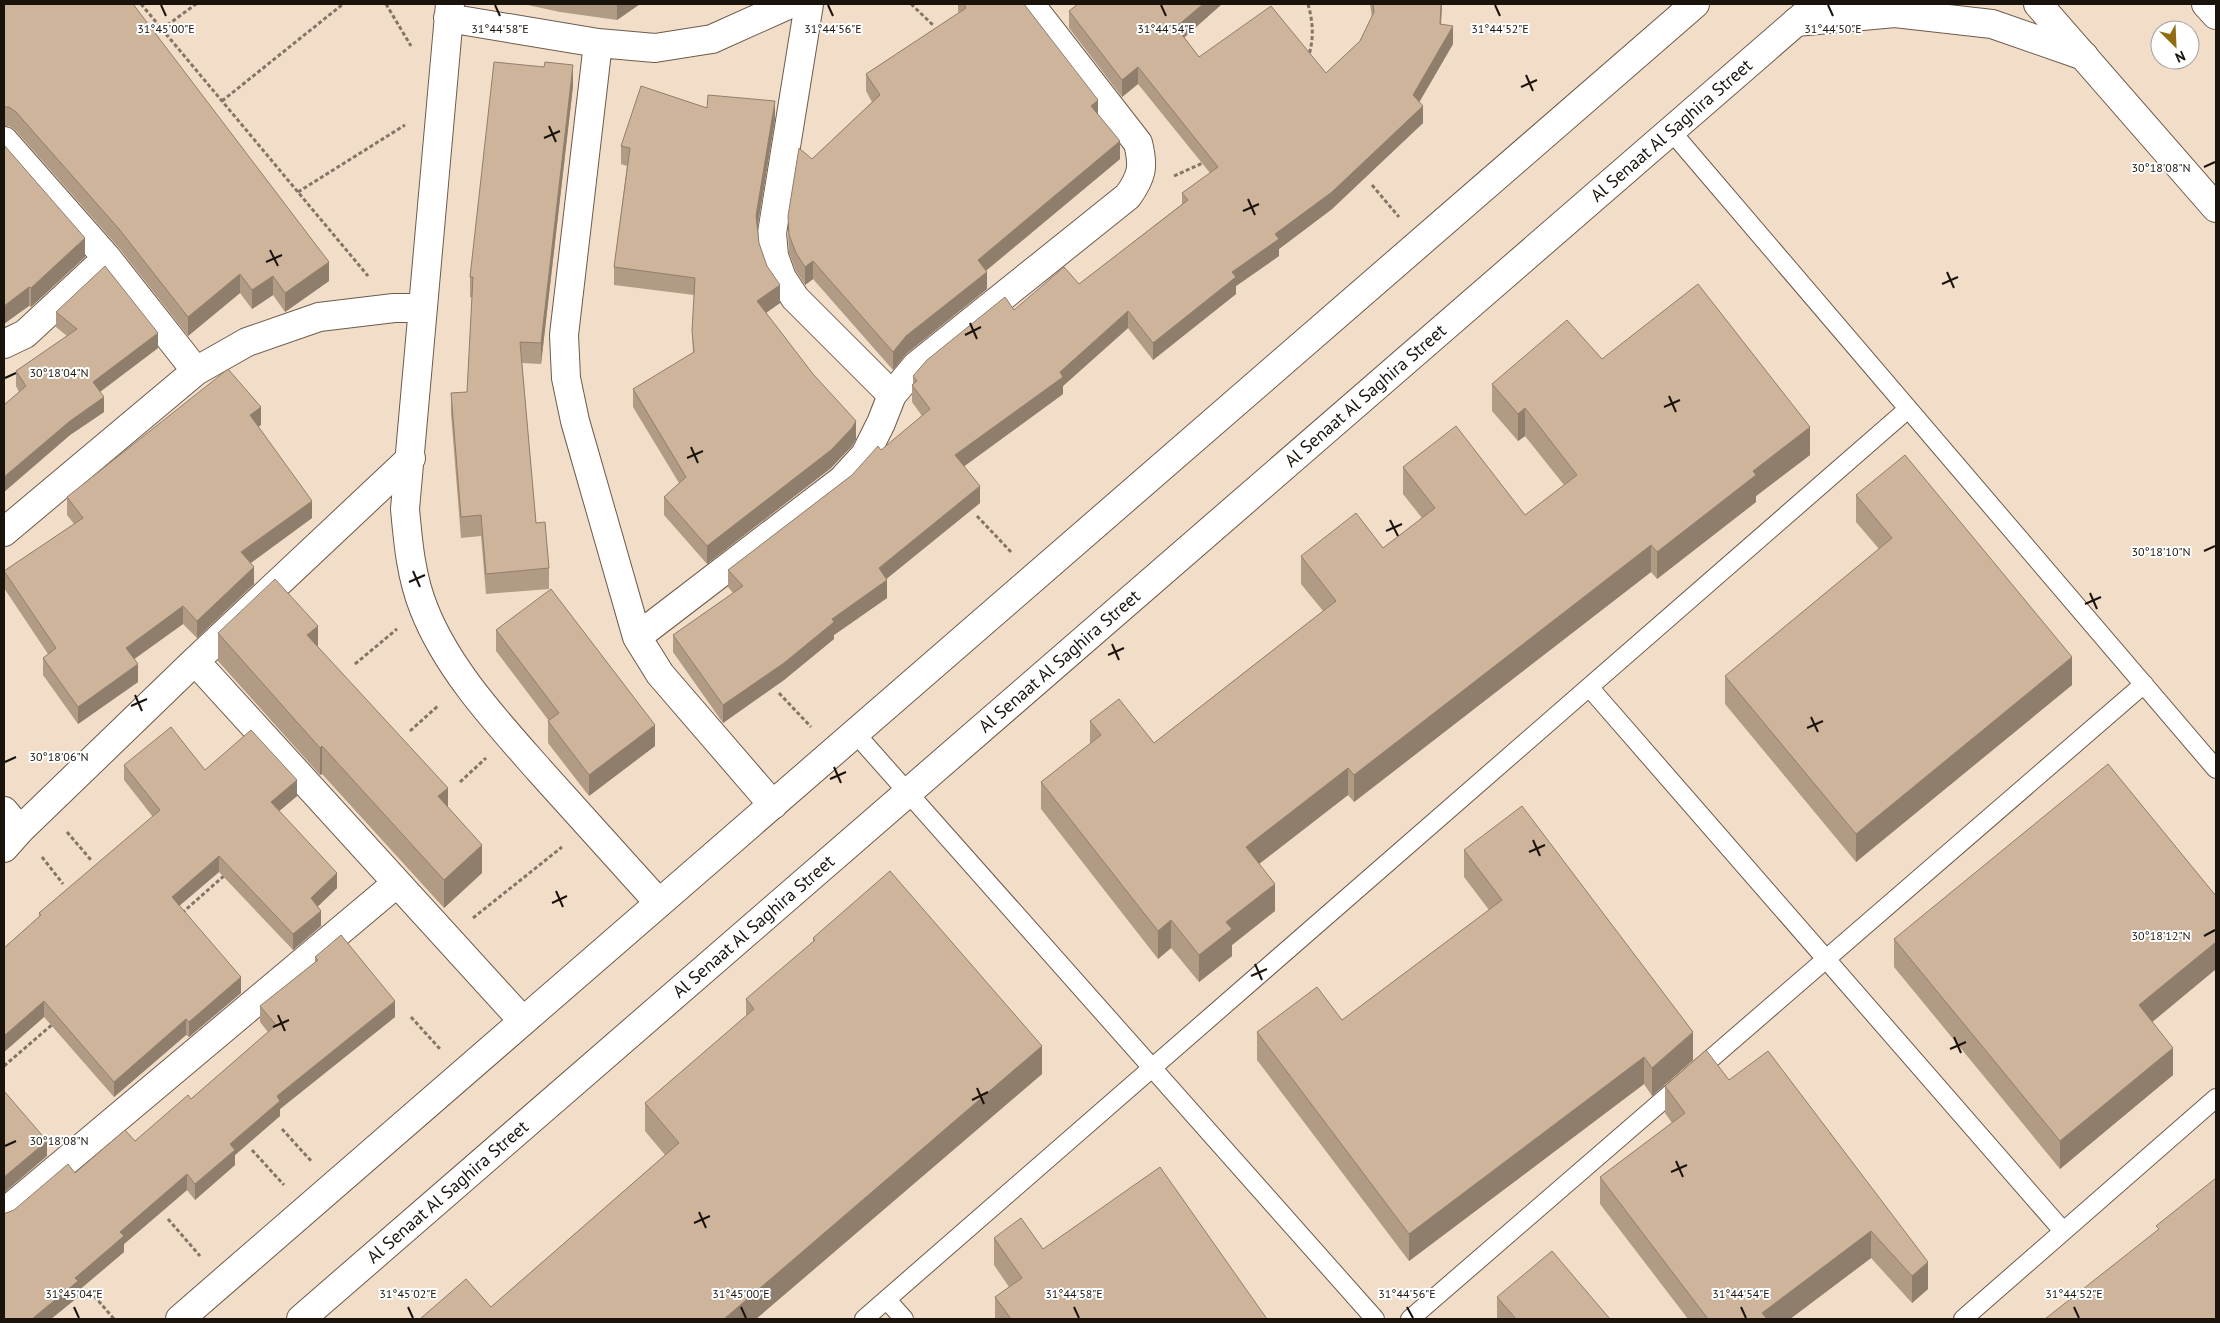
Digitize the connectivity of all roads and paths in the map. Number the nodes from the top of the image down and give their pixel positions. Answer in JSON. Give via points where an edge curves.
{"nodes":[{"id":1,"x":141,"y":4,"type":"edge"},
{"id":2,"x":196,"y":4,"type":"edge"},
{"id":3,"x":343,"y":4,"type":"edge"},
{"id":4,"x":790,"y":4,"type":"edge"},
{"id":5,"x":809,"y":4,"type":"edge"},
{"id":6,"x":911,"y":4,"type":"edge"},
{"id":7,"x":1030,"y":4,"type":"edge"},
{"id":8,"x":1308,"y":4,"type":"edge"},
{"id":9,"x":1696,"y":4,"type":"edge"},
{"id":10,"x":1817,"y":4,"type":"edge"},
{"id":11,"x":2038,"y":4,"type":"edge"},
{"id":12,"x":2206,"y":4,"type":"edge"},
{"id":13,"x":449,"y":11,"type":"edge"},
{"id":14,"x":2216,"y":16,"type":"edge"},
{"id":15,"x":1796,"y":22,"type":"junction"},
{"id":16,"x":934,"y":26,"type":"dead end"},
{"id":17,"x":162,"y":29,"type":"junction"},
{"id":18,"x":598,"y":43,"type":"junction"},
{"id":19,"x":2084,"y":56,"type":"junction"},
{"id":20,"x":1308,"y":58,"type":"edge"},
{"id":21,"x":222,"y":101,"type":"junction"},
{"id":22,"x":441,"y":102,"type":"junction"},
{"id":23,"x":1671,"y":131,"type":"junction"},
{"id":24,"x":4,"y":141,"type":"edge"},
{"id":25,"x":1208,"y":161,"type":"edge"},
{"id":26,"x":1139,"y":181,"type":"junction"},
{"id":27,"x":1372,"y":186,"type":"dead end"},
{"id":28,"x":298,"y":192,"type":"junction"},
{"id":29,"x":2216,"y":208,"type":"edge"},
{"id":30,"x":1420,"y":242,"type":"junction"},
{"id":31,"x":107,"y":258,"type":"junction"},
{"id":32,"x":394,"y":308,"type":"junction"},
{"id":33,"x":423,"y":308,"type":"junction"},
{"id":34,"x":4,"y":344,"type":"edge"},
{"id":35,"x":196,"y":371,"type":"junction"},
{"id":36,"x":892,"y":395,"type":"junction"},
{"id":37,"x":1908,"y":409,"type":"junction"},
{"id":38,"x":411,"y":458,"type":"junction"},
{"id":39,"x":977,"y":516,"type":"dead end"},
{"id":40,"x":4,"y":532,"type":"edge"},
{"id":41,"x":1035,"y":577,"type":"junction"},
{"id":42,"x":423,"y":608,"type":"junction"},
{"id":43,"x":637,"y":636,"type":"junction"},
{"id":44,"x":195,"y":661,"type":"junction"},
{"id":45,"x":355,"y":664,"type":"dead end"},
{"id":46,"x":465,"y":681,"type":"junction"},
{"id":47,"x":2144,"y":684,"type":"junction"},
{"id":48,"x":1589,"y":687,"type":"junction"},
{"id":49,"x":779,"y":693,"type":"dead end"},
{"id":50,"x":410,"y":731,"type":"dead end"},
{"id":51,"x":855,"y":733,"type":"junction"},
{"id":52,"x":834,"y":751,"type":"junction"},
{"id":53,"x":2216,"y":769,"type":"edge"},
{"id":54,"x":908,"y":792,"type":"junction"},
{"id":55,"x":772,"y":805,"type":"junction"},
{"id":56,"x":589,"y":825,"type":"junction"},
{"id":57,"x":9,"y":830,"type":"edge"},
{"id":58,"x":228,"y":873,"type":"edge"},
{"id":59,"x":397,"y":883,"type":"junction"},
{"id":60,"x":658,"y":904,"type":"junction"},
{"id":61,"x":176,"y":918,"type":"edge"},
{"id":62,"x":448,"y":939,"type":"junction"},
{"id":63,"x":1826,"y":959,"type":"junction"},
{"id":64,"x":411,"y":1017,"type":"dead end"},
{"id":65,"x":56,"y":1021,"type":"edge"},
{"id":66,"x":523,"y":1021,"type":"junction"},
{"id":67,"x":4,"y":1066,"type":"edge"},
{"id":68,"x":1152,"y":1068,"type":"junction"},
{"id":69,"x":462,"y":1074,"type":"junction"},
{"id":70,"x":2216,"y":1098,"type":"edge"},
{"id":71,"x":282,"y":1129,"type":"dead end"},
{"id":72,"x":252,"y":1150,"type":"dead end"},
{"id":73,"x":334,"y":1186,"type":"junction"},
{"id":74,"x":306,"y":1210,"type":"junction"},
{"id":75,"x":4,"y":1213,"type":"edge"},
{"id":76,"x":168,"y":1218,"type":"dead end"},
{"id":77,"x":2063,"y":1232,"type":"junction"},
{"id":78,"x":222,"y":1282,"type":"junction"},
{"id":79,"x":90,"y":1291,"type":"dead end"},
{"id":80,"x":887,"y":1300,"type":"junction"},
{"id":81,"x":114,"y":1319,"type":"edge"},
{"id":82,"x":180,"y":1319,"type":"edge"},
{"id":83,"x":301,"y":1319,"type":"edge"},
{"id":84,"x":864,"y":1319,"type":"edge"},
{"id":85,"x":904,"y":1319,"type":"edge"},
{"id":86,"x":1375,"y":1319,"type":"edge"},
{"id":87,"x":1410,"y":1319,"type":"edge"},
{"id":88,"x":1963,"y":1319,"type":"edge"}],
"edges":[{"from":1,"to":17,"type":"path"},
{"from":2,"to":17,"type":"path"},
{"from":3,"to":21,"type":"path"},
{"from":4,"to":18,"type":"street","via":[[712,39],[655,48]]},
{"from":5,"to":36,"type":"street","via":[[772,233],[774,256],[782,278],[795,298]]},
{"from":6,"to":16,"type":"path"},
{"from":7,"to":26,"type":"street","via":[[1138,143],[1142,162]]},
{"from":8,"to":20,"type":"path","via":[[1312,42]]},
{"from":9,"to":30,"type":"street"},
{"from":10,"to":15,"type":"street","name":"Al Senaat Al Saghira Street"},
{"from":11,"to":19,"type":"street"},
{"from":12,"to":14,"type":"street"},
{"from":13,"to":18,"type":"street"},
{"from":13,"to":22,"type":"street"},
{"from":15,"to":19,"type":"street","via":[[1894,13],[1992,24]]},
{"from":15,"to":23,"type":"street","name":"Al Senaat Al Saghira Street"},
{"from":17,"to":21,"type":"path"},
{"from":18,"to":43,"type":"street","via":[[564,335],[566,378],[575,421]]},
{"from":19,"to":29,"type":"street"},
{"from":21,"to":28,"type":"path"},
{"from":22,"to":28,"type":"path"},
{"from":22,"to":33,"type":"street"},
{"from":23,"to":37,"type":"lane"},
{"from":23,"to":54,"type":"street","name":"Al Senaat Al Saghira Street"},
{"from":24,"to":31,"type":"street"},
{"from":25,"to":26,"type":"path","via":[[1179,176]]},
{"from":26,"to":36,"type":"street","via":[[1128,196],[916,366]]},
{"from":27,"to":30,"type":"path"},
{"from":28,"to":32,"type":"path"},
{"from":30,"to":41,"type":"street"},
{"from":31,"to":34,"type":"street","via":[[25,334]]},
{"from":31,"to":35,"type":"street"},
{"from":32,"to":33,"type":"street"},
{"from":32,"to":35,"type":"street","via":[[319,317],[247,342]]},
{"from":33,"to":38,"type":"street"},
{"from":35,"to":40,"type":"street"},
{"from":36,"to":43,"type":"street","via":[[866,455],[842,480]]},
{"from":37,"to":47,"type":"lane"},
{"from":37,"to":48,"type":"lane"},
{"from":38,"to":42,"type":"street","via":[[405,509],[410,559]]},
{"from":38,"to":44,"type":"street"},
{"from":39,"to":41,"type":"path"},
{"from":41,"to":51,"type":"street"},
{"from":42,"to":45,"type":"path"},
{"from":42,"to":46,"type":"street","via":[[441,646]]},
{"from":43,"to":55,"type":"street","via":[[660,674]]},
{"from":44,"to":57,"type":"street"},
{"from":44,"to":59,"type":"street"},
{"from":46,"to":50,"type":"path"},
{"from":46,"to":56,"type":"street"},
{"from":47,"to":53,"type":"lane"},
{"from":47,"to":63,"type":"lane"},
{"from":48,"to":63,"type":"lane"},
{"from":48,"to":68,"type":"lane"},
{"from":49,"to":52,"type":"path"},
{"from":51,"to":52,"type":"street"},
{"from":51,"to":54,"type":"lane"},
{"from":52,"to":55,"type":"street"},
{"from":54,"to":68,"type":"lane"},
{"from":54,"to":83,"type":"street","name":"Al Senaat Al Saghira Street"},
{"from":55,"to":60,"type":"street"},
{"from":56,"to":60,"type":"street"},
{"from":56,"to":62,"type":"path"},
{"from":58,"to":61,"type":"path"},
{"from":59,"to":62,"type":"street"},
{"from":59,"to":75,"type":"street"},
{"from":60,"to":66,"type":"street"},
{"from":62,"to":66,"type":"street"},
{"from":63,"to":77,"type":"lane"},
{"from":63,"to":87,"type":"lane"},
{"from":64,"to":69,"type":"path"},
{"from":65,"to":67,"type":"path"},
{"from":66,"to":69,"type":"street"},
{"from":68,"to":80,"type":"lane"},
{"from":68,"to":86,"type":"lane"},
{"from":69,"to":73,"type":"street"},
{"from":70,"to":77,"type":"lane"},
{"from":71,"to":73,"type":"path"},
{"from":72,"to":74,"type":"path"},
{"from":73,"to":74,"type":"street"},
{"from":74,"to":78,"type":"street"},
{"from":76,"to":78,"type":"path"},
{"from":77,"to":88,"type":"lane"},
{"from":78,"to":82,"type":"street"},
{"from":79,"to":81,"type":"path"},
{"from":80,"to":84,"type":"lane"},
{"from":80,"to":85,"type":"lane"}]}
